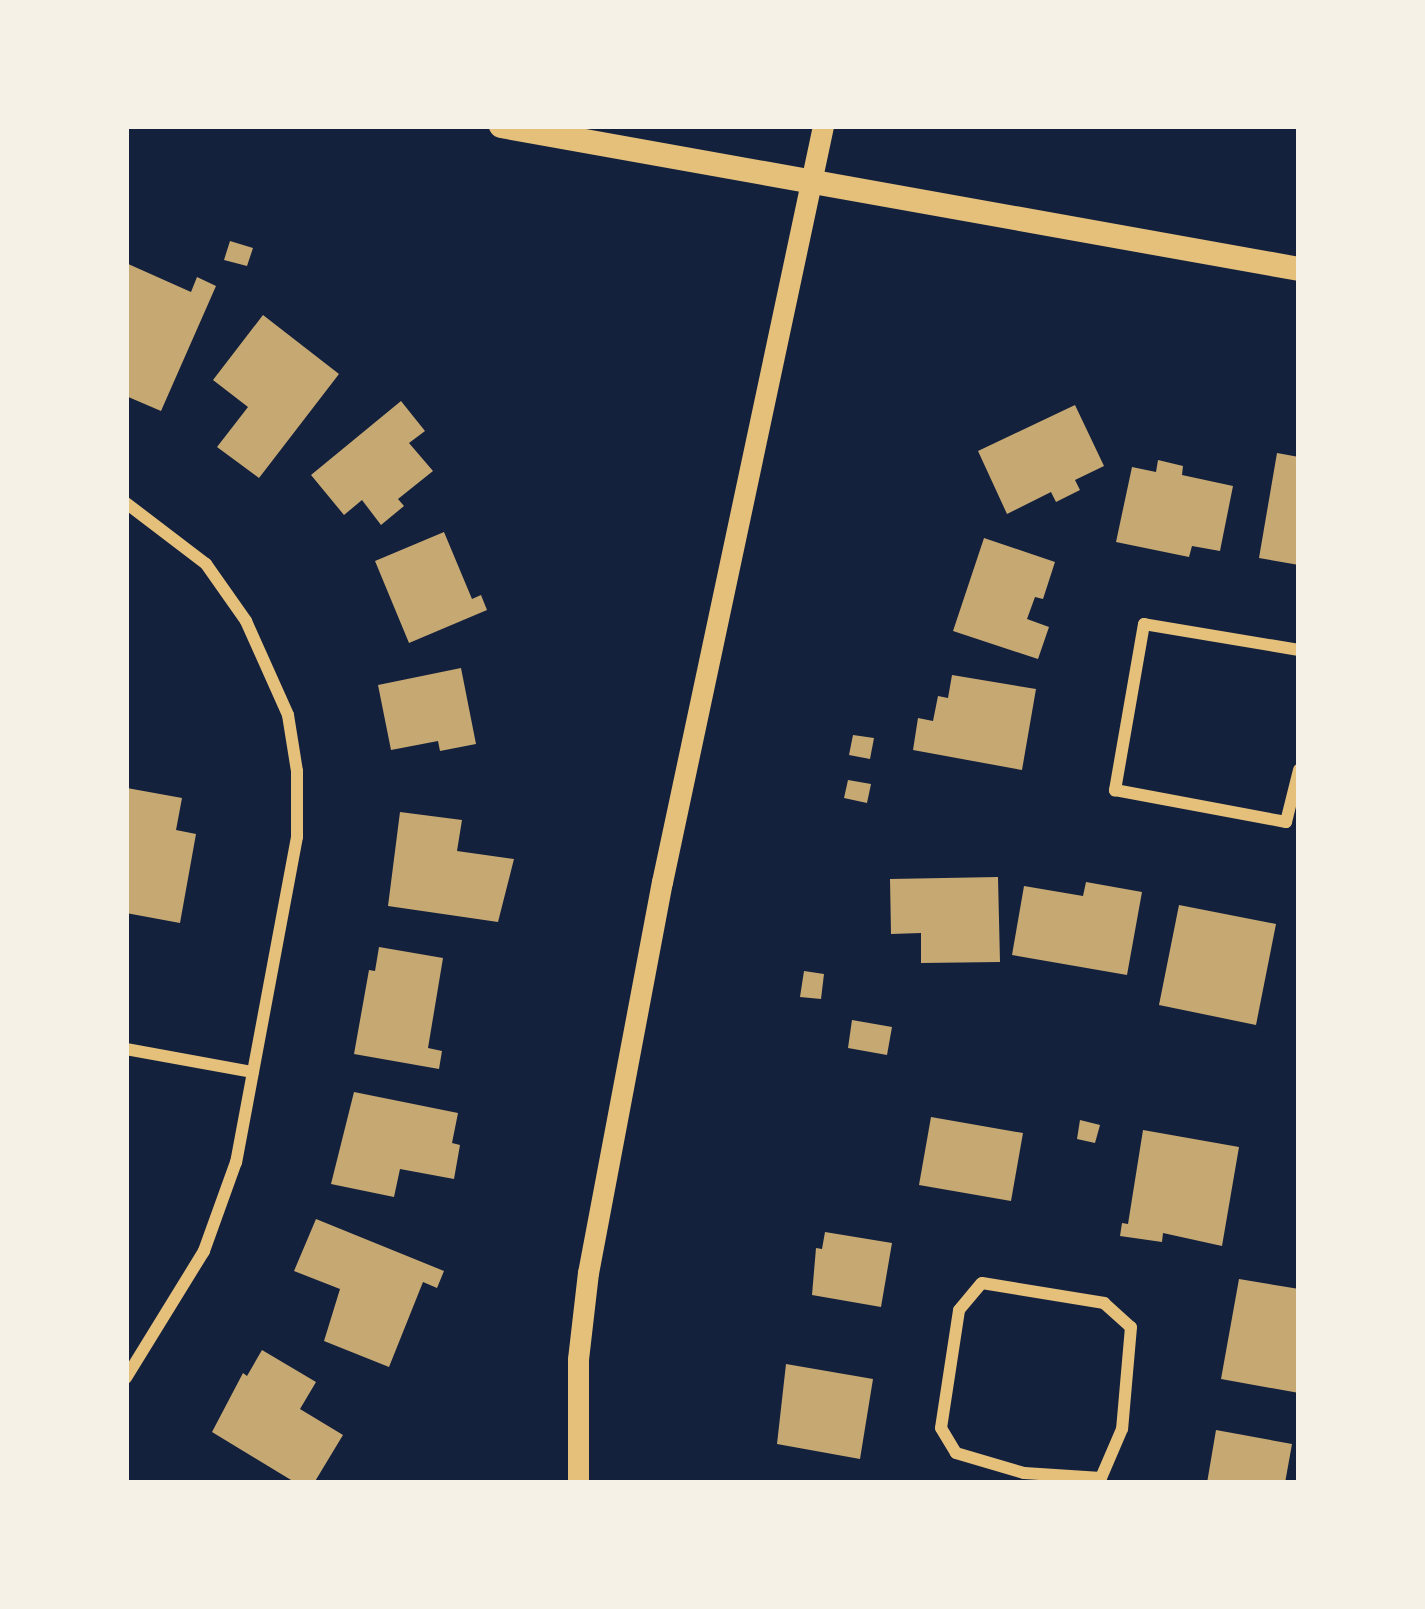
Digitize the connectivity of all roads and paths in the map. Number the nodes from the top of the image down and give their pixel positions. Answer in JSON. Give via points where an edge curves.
{"nodes":[{"id":1,"x":501,"y":126,"type":"edge"},
{"id":2,"x":823,"y":126,"type":"edge"},
{"id":3,"x":810,"y":182,"type":"junction"},
{"id":4,"x":1299,"y":268,"type":"edge"},
{"id":5,"x":126,"y":503,"type":"edge"},
{"id":6,"x":1299,"y":650,"type":"edge"},
{"id":7,"x":1299,"y":770,"type":"edge"},
{"id":8,"x":126,"y":1049,"type":"edge"},
{"id":9,"x":253,"y":1072,"type":"junction"},
{"id":10,"x":126,"y":1378,"type":"edge"},
{"id":11,"x":1023,"y":1478,"type":"edge"},
{"id":12,"x":578,"y":1483,"type":"edge"}],
"edges":[{"from":1,"to":3,"type":"main road"},
{"from":2,"to":3,"type":"street"},
{"from":3,"to":4,"type":"main road"},
{"from":3,"to":12,"type":"street","via":[[588,1274]]},
{"from":5,"to":9,"type":"street","via":[[206,565],[246,621],[288,716],[297,837]]},
{"from":6,"to":7,"type":"street","via":[[1144,624],[1115,790],[1286,822]]},
{"from":8,"to":9,"type":"street"},
{"from":9,"to":10,"type":"street","via":[[236,1162],[205,1251]]},
{"from":11,"to":11,"type":"street","via":[[956,1453],[941,1428],[959,1310],[982,1283],[1103,1303],[1131,1327],[1122,1429],[1101,1478]]}]}
